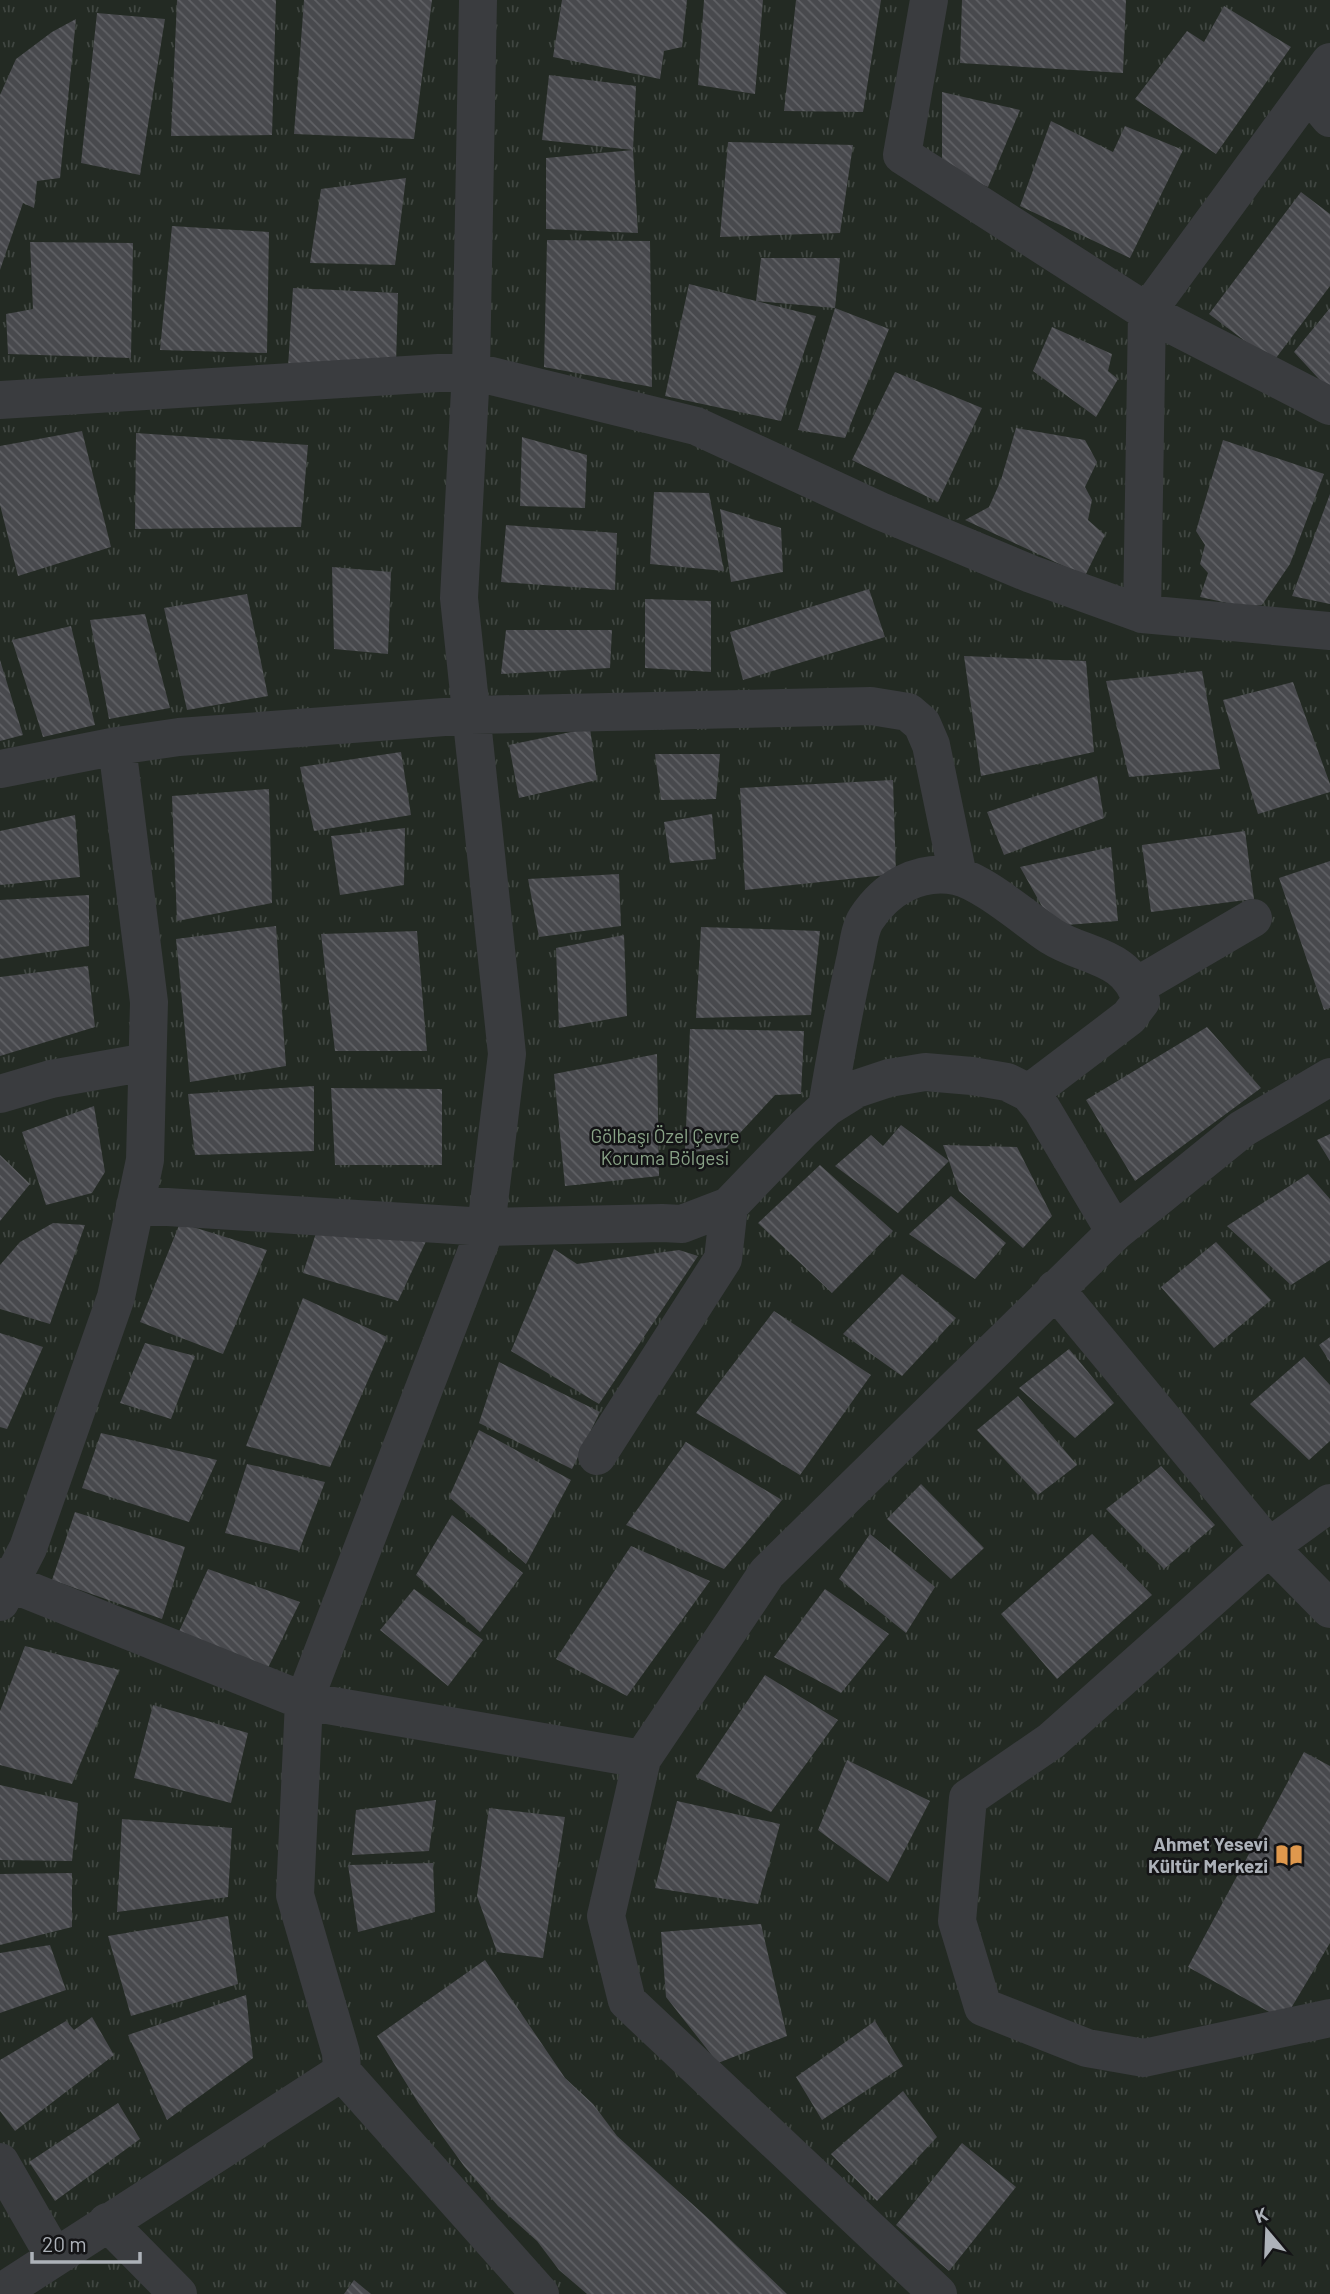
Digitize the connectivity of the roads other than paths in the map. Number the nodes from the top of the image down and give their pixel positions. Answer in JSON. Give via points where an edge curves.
{"nodes":[{"id":1,"x":478,"y":0,"type":"edge"},
{"id":2,"x":929,"y":0,"type":"edge"},
{"id":3,"x":1323,"y":91,"type":"edge"},
{"id":4,"x":1147,"y":312,"type":"junction"},
{"id":5,"x":471,"y":371,"type":"junction"},
{"id":6,"x":0,"y":400,"type":"edge"},
{"id":7,"x":1330,"y":406,"type":"edge"},
{"id":8,"x":1142,"y":614,"type":"junction"},
{"id":9,"x":1330,"y":631,"type":"edge"},
{"id":10,"x":471,"y":715,"type":"junction"},
{"id":11,"x":117,"y":746,"type":"junction"},
{"id":12,"x":0,"y":769,"type":"edge"},
{"id":13,"x":958,"y":876,"type":"junction"},
{"id":14,"x":1253,"y":918,"type":"dead end"},
{"id":15,"x":1137,"y":986,"type":"junction"},
{"id":16,"x":147,"y":1062,"type":"junction"},
{"id":17,"x":1330,"y":1077,"type":"edge"},
{"id":18,"x":0,"y":1094,"type":"edge"},
{"id":19,"x":1028,"y":1094,"type":"junction"},
{"id":20,"x":827,"y":1107,"type":"junction"},
{"id":21,"x":135,"y":1205,"type":"junction"},
{"id":22,"x":729,"y":1206,"type":"junction"},
{"id":23,"x":486,"y":1227,"type":"junction"},
{"id":24,"x":1115,"y":1232,"type":"junction"},
{"id":25,"x":1055,"y":1289,"type":"junction"},
{"id":26,"x":597,"y":1456,"type":"dead end"},
{"id":27,"x":1330,"y":1503,"type":"edge"},
{"id":28,"x":1269,"y":1547,"type":"junction"},
{"id":29,"x":3,"y":1587,"type":"edge"},
{"id":30,"x":1330,"y":1609,"type":"edge"},
{"id":31,"x":304,"y":1701,"type":"junction"},
{"id":32,"x":642,"y":1759,"type":"junction"},
{"id":33,"x":1330,"y":2018,"type":"edge"},
{"id":34,"x":342,"y":2072,"type":"junction"},
{"id":35,"x":0,"y":2162,"type":"edge"},
{"id":36,"x":107,"y":2222,"type":"junction"},
{"id":37,"x":54,"y":2256,"type":"junction"},
{"id":38,"x":0,"y":2292,"type":"edge"},
{"id":39,"x":178,"y":2294,"type":"edge"},
{"id":40,"x":540,"y":2294,"type":"edge"},
{"id":41,"x":938,"y":2294,"type":"edge"}],
"edges":[{"from":1,"to":5,"type":"street"},
{"from":2,"to":4,"type":"street","via":[[902,155]]},
{"from":3,"to":4,"type":"street"},
{"from":4,"to":7,"type":"street"},
{"from":4,"to":8,"type":"street"},
{"from":5,"to":6,"type":"street"},
{"from":5,"to":8,"type":"street","via":[[696,426],[880,511]]},
{"from":5,"to":10,"type":"street","via":[[459,598]]},
{"from":8,"to":9,"type":"street"},
{"from":10,"to":11,"type":"street","via":[[179,737]]},
{"from":10,"to":13,"type":"street","via":[[871,706],[908,712],[922,724],[931,745]]},
{"from":10,"to":23,"type":"street","via":[[507,1054]]},
{"from":11,"to":12,"type":"street"},
{"from":11,"to":16,"type":"street","via":[[149,1002]]},
{"from":13,"to":15,"type":"street","via":[[993,894],[1058,940],[1123,970]]},
{"from":13,"to":20,"type":"street","via":[[920,876],[901,885],[864,921]]},
{"from":14,"to":15,"type":"street"},
{"from":15,"to":19,"type":"street","via":[[1141,1002],[1129,1017]]},
{"from":16,"to":18,"type":"street","via":[[51,1079]]},
{"from":16,"to":21,"type":"street","via":[[145,1160]]},
{"from":17,"to":24,"type":"street","via":[[1242,1129]]},
{"from":19,"to":20,"type":"street","via":[[1007,1082],[925,1072],[856,1089]]},
{"from":19,"to":24,"type":"street","via":[[1042,1109]]},
{"from":20,"to":22,"type":"street"},
{"from":21,"to":23,"type":"street"},
{"from":21,"to":29,"type":"street","via":[[116,1297],[28,1548]]},
{"from":22,"to":23,"type":"street","via":[[682,1224]]},
{"from":22,"to":26,"type":"street","via":[[723,1259]]},
{"from":23,"to":31,"type":"street"},
{"from":24,"to":25,"type":"street"},
{"from":25,"to":28,"type":"street"},
{"from":25,"to":32,"type":"street","via":[[767,1573]]},
{"from":27,"to":28,"type":"street"},
{"from":28,"to":30,"type":"street"},
{"from":28,"to":33,"type":"street","via":[[1051,1741],[968,1798],[957,1921],[983,2007],[1087,2048],[1144,2058]]},
{"from":29,"to":31,"type":"street"},
{"from":31,"to":32,"type":"street"},
{"from":31,"to":34,"type":"street","via":[[295,1895],[341,2053]]},
{"from":32,"to":41,"type":"street","via":[[606,1916],[626,2001]]},
{"from":34,"to":36,"type":"street"},
{"from":34,"to":40,"type":"street"},
{"from":35,"to":37,"type":"street"},
{"from":36,"to":37,"type":"street"},
{"from":36,"to":39,"type":"street"},
{"from":37,"to":38,"type":"street"}]}
